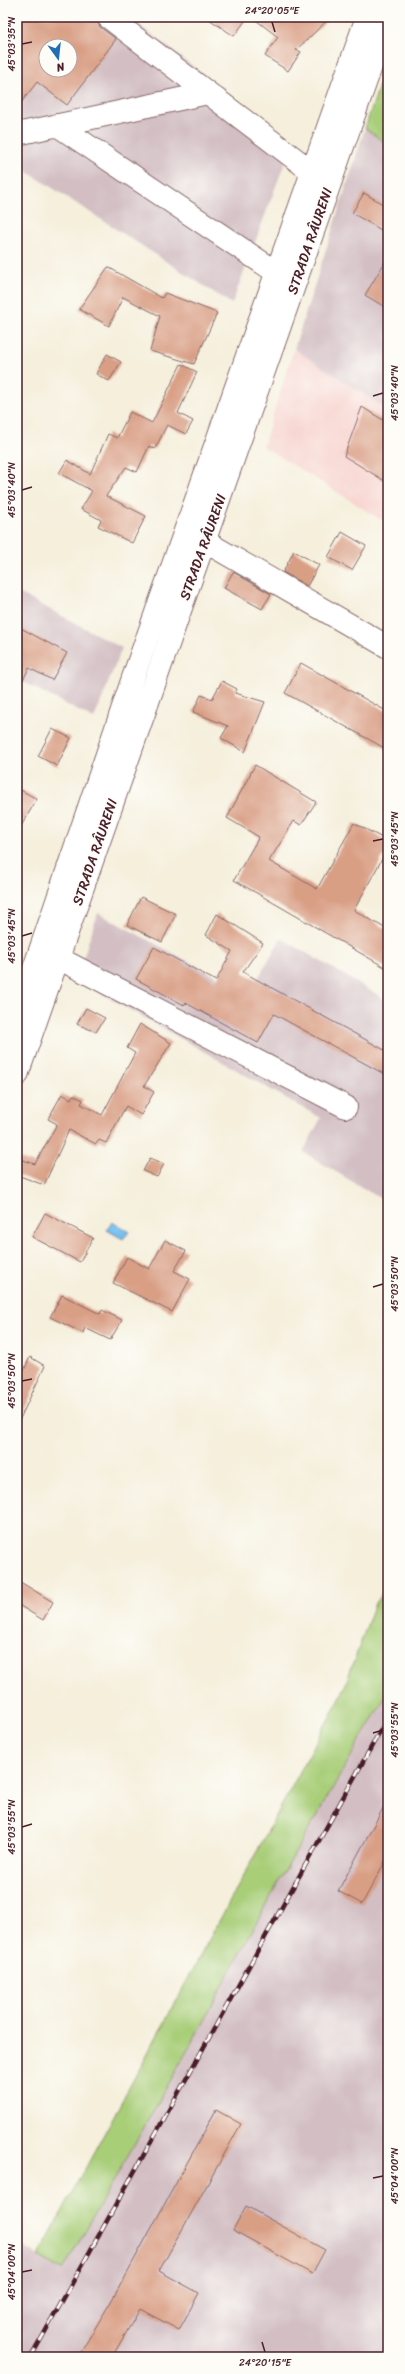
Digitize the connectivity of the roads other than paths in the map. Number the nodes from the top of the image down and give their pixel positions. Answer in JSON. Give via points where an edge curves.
{"nodes":[{"id":1,"x":108,"y":17,"type":"edge"},
{"id":2,"x":367,"y":17,"type":"edge"},
{"id":3,"x":388,"y":18,"type":"edge"},
{"id":4,"x":208,"y":93,"type":"junction"},
{"id":5,"x":57,"y":126,"type":"junction"},
{"id":6,"x":17,"y":134,"type":"edge"},
{"id":7,"x":311,"y":172,"type":"junction"},
{"id":8,"x":276,"y":272,"type":"junction"},
{"id":9,"x":206,"y":542,"type":"junction"},
{"id":10,"x":388,"y":647,"type":"edge"},
{"id":11,"x":58,"y":958,"type":"junction"},
{"id":12,"x":17,"y":1018,"type":"edge"},
{"id":13,"x":17,"y":1075,"type":"edge"},
{"id":14,"x":346,"y":1107,"type":"dead end"}],
"edges":[{"from":1,"to":4,"type":"main road"},
{"from":2,"to":7,"type":"main road","name":"STRADA RÂURENI"},
{"from":3,"to":9,"type":"main road","name":"STRADA RÂURENI"},
{"from":4,"to":5,"type":"main road"},
{"from":4,"to":7,"type":"main road"},
{"from":5,"to":6,"type":"main road"},
{"from":5,"to":8,"type":"main road"},
{"from":7,"to":8,"type":"main road","name":"STRADA RÂURENI"},
{"from":8,"to":12,"type":"main road","name":"STRADA RÂURENI","via":[[135,672]]},
{"from":9,"to":10,"type":"main road"},
{"from":9,"to":11,"type":"main road","name":"STRADA RÂURENI"},
{"from":11,"to":13,"type":"main road","name":"STRADA RÂURENI"},
{"from":11,"to":14,"type":"main road"}]}
